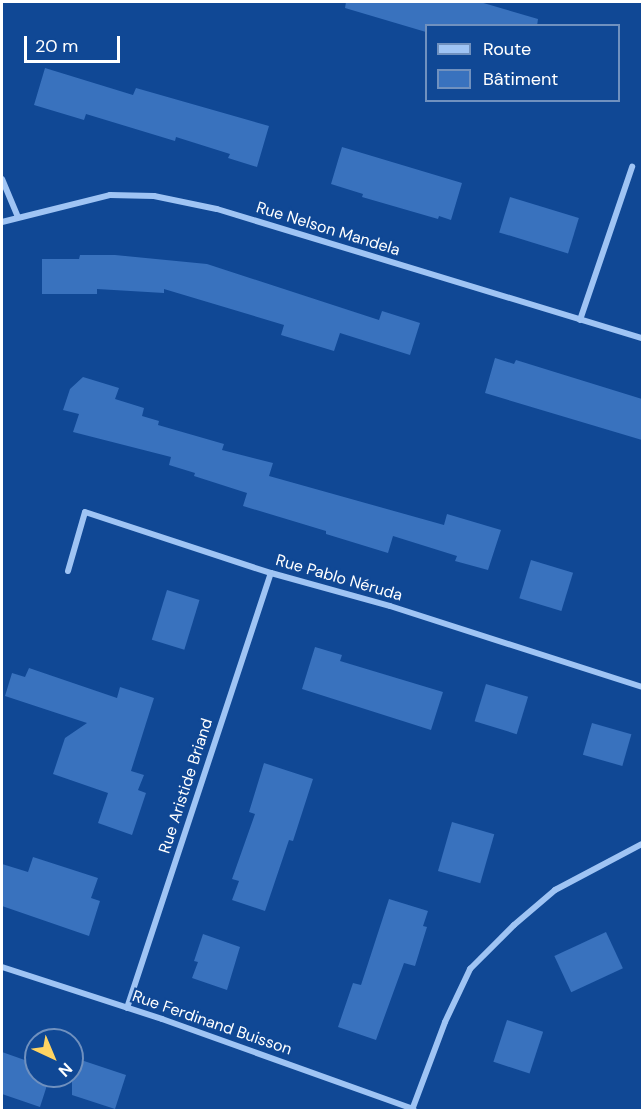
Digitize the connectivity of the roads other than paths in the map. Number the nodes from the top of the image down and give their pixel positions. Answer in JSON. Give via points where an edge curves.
{"nodes":[{"id":1,"x":632,"y":167,"type":"dead end"},
{"id":2,"x":2,"y":179,"type":"edge"},
{"id":3,"x":18,"y":217,"type":"junction"},
{"id":4,"x":2,"y":222,"type":"edge"},
{"id":5,"x":580,"y":320,"type":"junction"},
{"id":6,"x":642,"y":339,"type":"edge"},
{"id":7,"x":68,"y":570,"type":"dead end"},
{"id":8,"x":271,"y":573,"type":"junction"},
{"id":9,"x":642,"y":687,"type":"edge"},
{"id":10,"x":642,"y":844,"type":"edge"},
{"id":11,"x":2,"y":967,"type":"edge"},
{"id":12,"x":127,"y":1008,"type":"junction"},
{"id":13,"x":413,"y":1109,"type":"edge"}],
"edges":[{"from":1,"to":5,"type":"street"},
{"from":2,"to":3,"type":"street"},
{"from":3,"to":4,"type":"street","name":"Rue Nelson Mandela"},
{"from":3,"to":5,"type":"street","name":"Rue Nelson Mandela","via":[[110,195],[154,196],[217,209]]},
{"from":5,"to":6,"type":"street","name":"Rue Nelson Mandela"},
{"from":7,"to":8,"type":"street","name":"Rue Pablo Néruda","via":[[86,512]]},
{"from":8,"to":9,"type":"street","name":"Rue Pablo Néruda","via":[[390,606]]},
{"from":8,"to":12,"type":"street","name":"Rue Aristide Briand"},
{"from":10,"to":13,"type":"street","via":[[555,890],[470,969],[445,1022]]},
{"from":11,"to":12,"type":"street","name":"Rue Ferdinand Buisson"},
{"from":12,"to":13,"type":"street","name":"Rue Ferdinand Buisson"}]}
